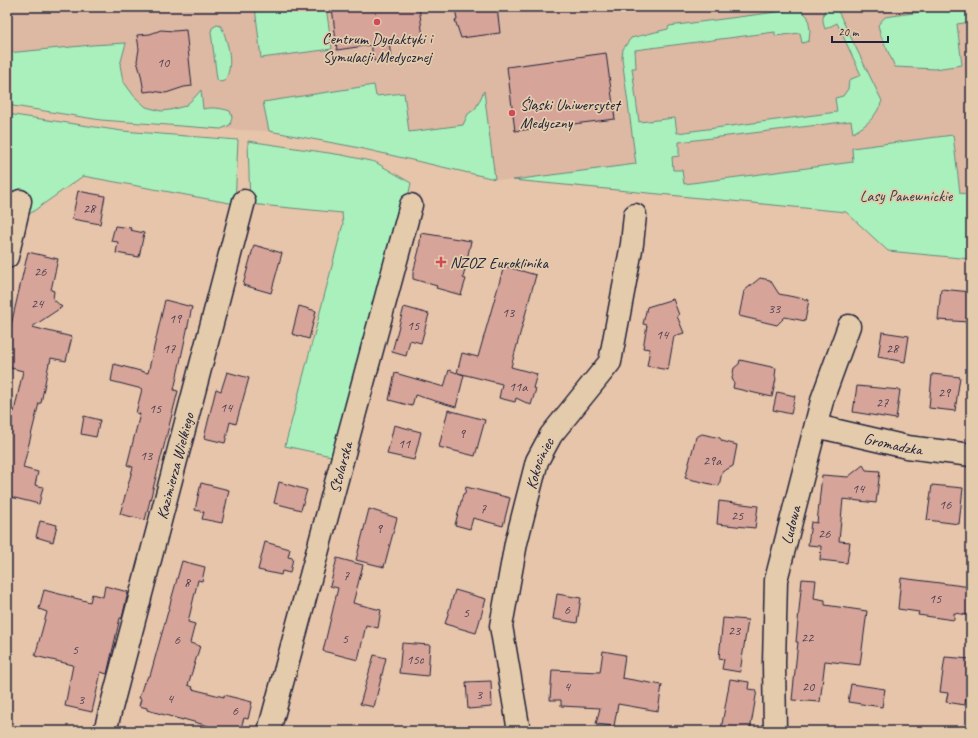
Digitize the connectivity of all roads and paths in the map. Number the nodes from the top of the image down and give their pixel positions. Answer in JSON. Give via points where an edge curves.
{"nodes":[{"id":1,"x":20,"y":201,"type":"dead end"},
{"id":2,"x":244,"y":201,"type":"dead end"},
{"id":3,"x":411,"y":204,"type":"dead end"},
{"id":4,"x":635,"y":215,"type":"dead end"},
{"id":5,"x":7,"y":257,"type":"edge"},
{"id":6,"x":849,"y":326,"type":"dead end"},
{"id":7,"x":816,"y":426,"type":"junction"},
{"id":8,"x":971,"y":455,"type":"edge"},
{"id":9,"x":105,"y":731,"type":"edge"},
{"id":10,"x":269,"y":731,"type":"edge"},
{"id":11,"x":519,"y":731,"type":"edge"},
{"id":12,"x":775,"y":731,"type":"edge"}],
"edges":[{"from":1,"to":5,"type":"street"},
{"from":2,"to":9,"type":"street","name":"Kazimierza Wielkiego"},
{"from":3,"to":10,"type":"street","name":"Stolarska"},
{"from":4,"to":11,"type":"street","name":"Kokociniec","via":[[610,362],[552,435],[537,461],[516,543],[501,626]]},
{"from":6,"to":7,"type":"street","name":"Ludowa","via":[[823,397]]},
{"from":7,"to":8,"type":"street","name":"Gromadzka","via":[[907,447]]},
{"from":7,"to":12,"type":"street","name":"Ludowa","via":[[776,580]]}]}
